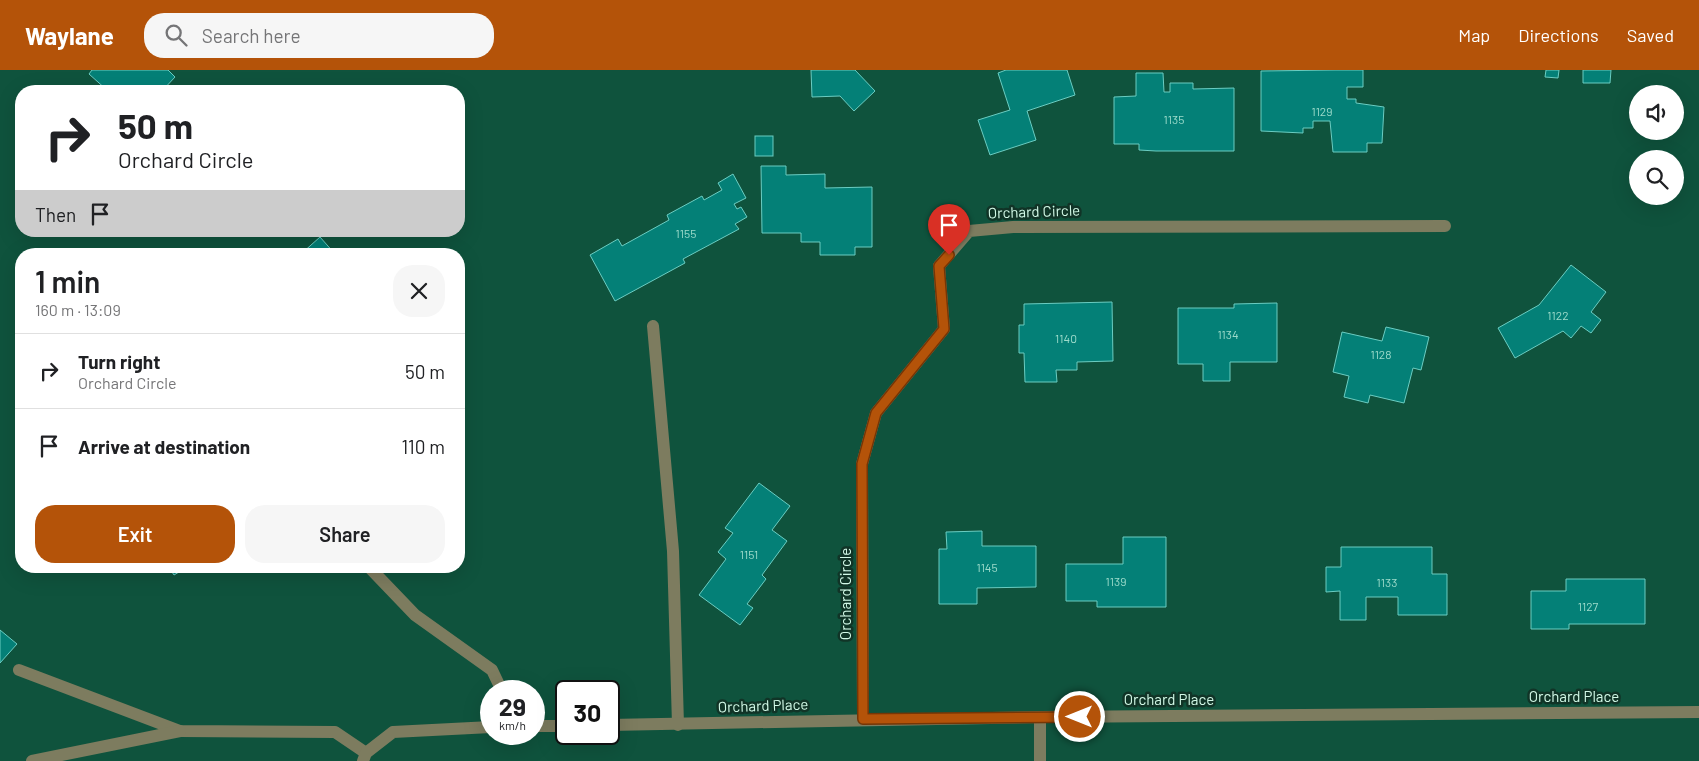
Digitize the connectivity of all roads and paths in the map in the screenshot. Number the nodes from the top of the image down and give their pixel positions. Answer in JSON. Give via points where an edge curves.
{"nodes":[{"id":1,"x":1445,"y":226,"type":"dead end"},
{"id":2,"x":653,"y":326,"type":"dead end"},
{"id":3,"x":375,"y":573,"type":"edge"},
{"id":4,"x":19,"y":670,"type":"dead end"},
{"id":5,"x":497,"y":680,"type":"edge"},
{"id":6,"x":1699,"y":712,"type":"edge"},
{"id":7,"x":1040,"y":717,"type":"junction"},
{"id":8,"x":863,"y":719,"type":"junction"},
{"id":9,"x":620,"y":725,"type":"edge"},
{"id":10,"x":678,"y":725,"type":"junction"},
{"id":11,"x":480,"y":728,"type":"edge"},
{"id":12,"x":180,"y":731,"type":"junction"},
{"id":13,"x":364,"y":757,"type":"edge"},
{"id":14,"x":32,"y":761,"type":"edge"},
{"id":15,"x":1040,"y":761,"type":"edge"}],
"edges":[{"from":1,"to":8,"type":"street","name":"Orchard Circle","via":[[1013,227],[969,231],[939,266],[944,329],[876,413],[862,464]]},
{"from":2,"to":10,"type":"street","via":[[673,551]]},
{"from":3,"to":5,"type":"street","via":[[415,615],[492,670]]},
{"from":4,"to":12,"type":"street"},
{"from":6,"to":7,"type":"street","name":"Orchard Place"},
{"from":7,"to":8,"type":"street","name":"Orchard Place"},
{"from":7,"to":15,"type":"street"},
{"from":8,"to":10,"type":"street","name":"Orchard Place"},
{"from":9,"to":10,"type":"street","name":"Orchard Place"},
{"from":11,"to":13,"type":"street","via":[[393,732]]},
{"from":12,"to":13,"type":"street","via":[[335,732]]},
{"from":12,"to":14,"type":"street"}]}
